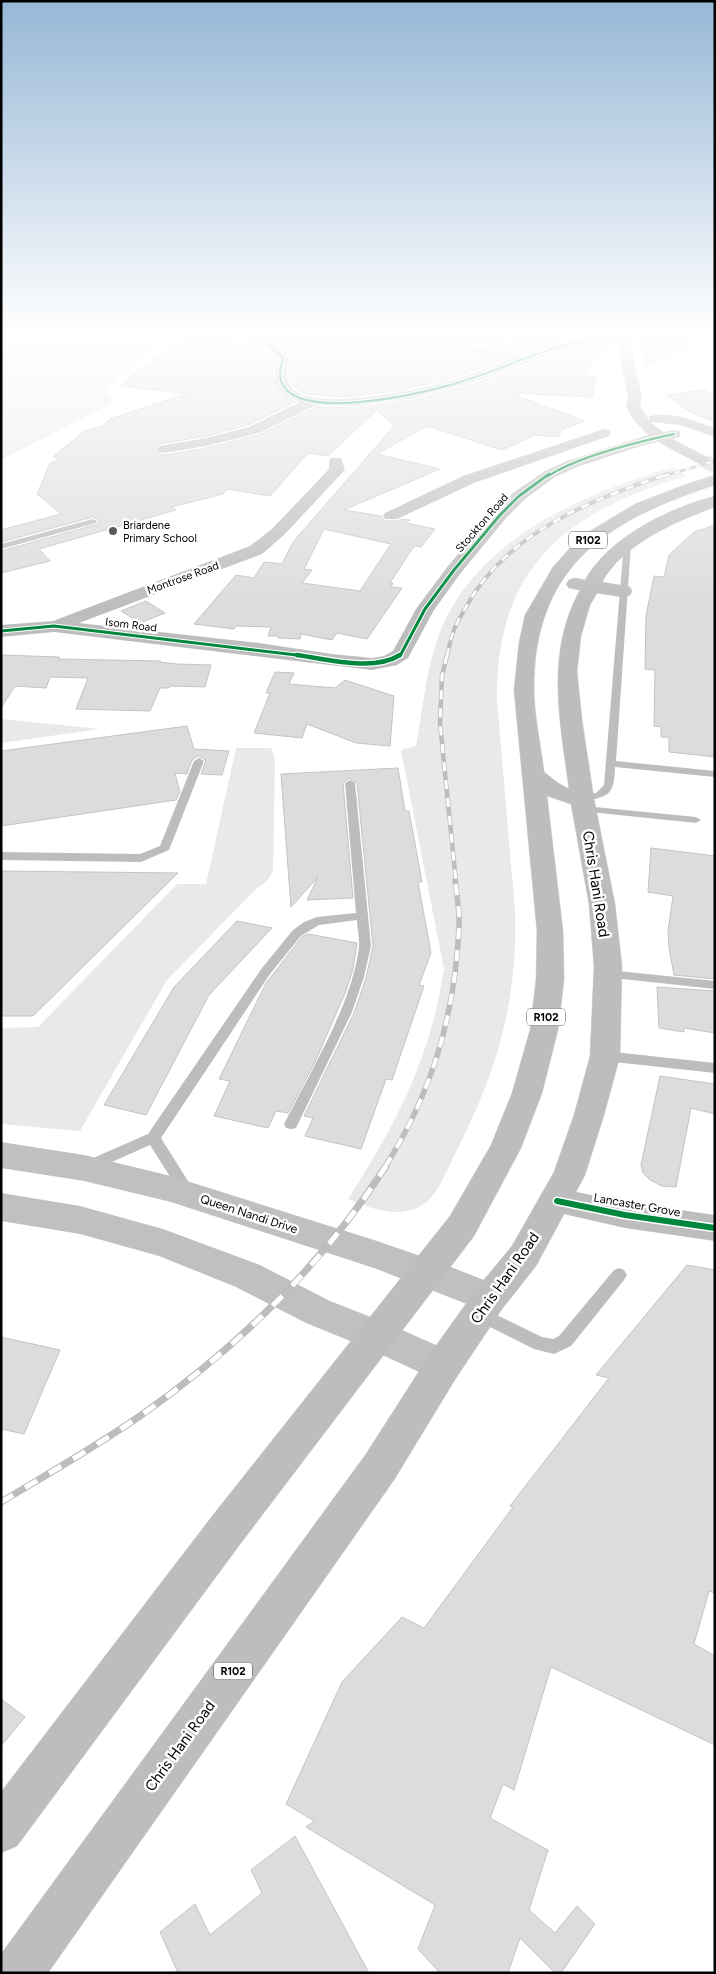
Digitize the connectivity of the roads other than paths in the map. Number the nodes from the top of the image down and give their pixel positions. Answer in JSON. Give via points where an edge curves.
{"nodes":[{"id":1,"x":266,"y":424,"type":"edge"},
{"id":2,"x":645,"y":424,"type":"edge"},
{"id":3,"x":659,"y":424,"type":"edge"},
{"id":4,"x":691,"y":424,"type":"edge"},
{"id":5,"x":604,"y":433,"type":"dead end"},
{"id":6,"x":715,"y":433,"type":"edge"},
{"id":7,"x":666,"y":435,"type":"junction"},
{"id":8,"x":164,"y":449,"type":"dead end"},
{"id":9,"x":709,"y":457,"type":"tunnel mouth"},
{"id":10,"x":336,"y":461,"type":"dead end"},
{"id":11,"x":470,"y":478,"type":"junction"},
{"id":12,"x":715,"y":480,"type":"tunnel mouth"},
{"id":13,"x":519,"y":496,"type":"junction"},
{"id":14,"x":713,"y":503,"type":"edge"},
{"id":15,"x":391,"y":516,"type":"dead end"},
{"id":16,"x":93,"y":521,"type":"dead end"},
{"id":17,"x":627,"y":544,"type":"junction"},
{"id":18,"x":1,"y":547,"type":"edge"},
{"id":19,"x":551,"y":583,"type":"junction"},
{"id":20,"x":591,"y":586,"type":"junction"},
{"id":21,"x":623,"y":591,"type":"junction"},
{"id":22,"x":54,"y":626,"type":"junction"},
{"id":23,"x":1,"y":631,"type":"edge"},
{"id":24,"x":401,"y":654,"type":"joint"},
{"id":25,"x":199,"y":761,"type":"dead end"},
{"id":26,"x":611,"y":764,"type":"junction"},
{"id":27,"x":533,"y":774,"type":"junction"},
{"id":28,"x":715,"y":774,"type":"edge"},
{"id":29,"x":350,"y":783,"type":"dead end"},
{"id":30,"x":583,"y":804,"type":"junction"},
{"id":31,"x":696,"y":820,"type":"dead end"},
{"id":32,"x":1,"y":856,"type":"edge"},
{"id":33,"x":361,"y":916,"type":"junction"},
{"id":34,"x":608,"y":974,"type":"junction"},
{"id":35,"x":715,"y":985,"type":"edge"},
{"id":36,"x":605,"y":1056,"type":"junction"},
{"id":37,"x":715,"y":1068,"type":"edge"},
{"id":38,"x":291,"y":1124,"type":"dead end"},
{"id":39,"x":153,"y":1138,"type":"junction"},
{"id":40,"x":1,"y":1155,"type":"edge"},
{"id":41,"x":84,"y":1168,"type":"junction"},
{"id":42,"x":190,"y":1196,"type":"junction"},
{"id":43,"x":556,"y":1201,"type":"junction"},
{"id":44,"x":1,"y":1207,"type":"edge"},
{"id":45,"x":715,"y":1228,"type":"edge"},
{"id":46,"x":426,"y":1272,"type":"junction"},
{"id":47,"x":620,"y":1275,"type":"dead end"},
{"id":48,"x":485,"y":1306,"type":"junction"},
{"id":49,"x":378,"y":1336,"type":"junction"},
{"id":50,"x":443,"y":1366,"type":"junction"},
{"id":51,"x":1,"y":1830,"type":"edge"},
{"id":52,"x":18,"y":1973,"type":"edge"}],
"edges":[{"from":1,"to":8,"type":"street","via":[[206,442]]},
{"from":2,"to":7,"type":"street"},
{"from":3,"to":7,"type":"street"},
{"from":4,"to":6,"type":"street"},
{"from":5,"to":11,"type":"street"},
{"from":7,"to":9,"type":"street"},
{"from":7,"to":13,"type":"street","name":"Stockton Road","via":[[565,467]]},
{"from":10,"to":22,"type":"street","name":"Montrose Road","via":[[337,470],[264,544],[248,555]]},
{"from":11,"to":13,"type":"street"},
{"from":11,"to":15,"type":"street"},
{"from":12,"to":19,"type":"main road","number":"R102","via":[[636,509],[601,530],[580,546]]},
{"from":13,"to":24,"type":"street","name":"Stockton Road","via":[[454,570],[425,609]]},
{"from":14,"to":17,"type":"main road","name":"Chris Hani Road","number":"R102","via":[[672,517]]},
{"from":16,"to":18,"type":"lane"},
{"from":17,"to":20,"type":"main road","name":"Chris Hani Road","number":"R102","via":[[599,572]]},
{"from":17,"to":21,"type":"lane"},
{"from":19,"to":20,"type":"main road"},
{"from":19,"to":27,"type":"main road","number":"R102","via":[[535,614],[526,654],[524,690]]},
{"from":20,"to":21,"type":"main road"},
{"from":20,"to":30,"type":"main road","name":"Chris Hani Road","number":"R102","via":[[581,604],[571,636],[567,671]]},
{"from":21,"to":26,"type":"lane"},
{"from":22,"to":23,"type":"street","name":"Isom Road"},
{"from":22,"to":24,"type":"street","name":"Isom Road","via":[[258,654],[372,664],[390,662]]},
{"from":25,"to":32,"type":"lane","via":[[165,848],[160,852],[141,858]]},
{"from":26,"to":28,"type":"lane"},
{"from":26,"to":30,"type":"lane","via":[[609,786]]},
{"from":27,"to":30,"type":"main road","via":[[548,788]]},
{"from":27,"to":46,"type":"main road","number":"R102","via":[[550,931],[550,980],[544,1030],[527,1093],[505,1148],[462,1226]]},
{"from":29,"to":33,"type":"lane"},
{"from":30,"to":31,"type":"lane"},
{"from":30,"to":34,"type":"main road","name":"Chris Hani Road","number":"R102","via":[[602,904]]},
{"from":33,"to":38,"type":"lane","via":[[365,946],[358,977],[346,1012]]},
{"from":33,"to":39,"type":"lane","via":[[317,921],[297,933],[266,971]]},
{"from":34,"to":35,"type":"lane"},
{"from":34,"to":36,"type":"main road","name":"Chris Hani Road","number":"R102"},
{"from":36,"to":37,"type":"lane"},
{"from":36,"to":43,"type":"main road","name":"Chris Hani Road","number":"R102","via":[[572,1167]]},
{"from":39,"to":41,"type":"lane"},
{"from":39,"to":42,"type":"lane"},
{"from":40,"to":41,"type":"main road","name":"Queen Nandi Drive"},
{"from":41,"to":42,"type":"main road","name":"Queen Nandi Drive"},
{"from":42,"to":46,"type":"main road","name":"Queen Nandi Drive"},
{"from":43,"to":45,"type":"street","name":"Lancaster Grove"},
{"from":43,"to":48,"type":"main road","name":"Chris Hani Road","number":"R102","via":[[524,1256]]},
{"from":44,"to":49,"type":"main road","via":[[80,1220],[163,1243],[248,1276],[318,1312]]},
{"from":46,"to":48,"type":"main road","name":"Queen Nandi Drive"},
{"from":46,"to":49,"type":"main road","number":"R102"},
{"from":47,"to":48,"type":"lane","via":[[565,1342],[554,1347],[540,1344]]},
{"from":48,"to":50,"type":"main road","name":"Chris Hani Road","number":"R102"},
{"from":49,"to":50,"type":"main road"},
{"from":49,"to":51,"type":"main road","number":"R102","via":[[227,1529]]},
{"from":50,"to":52,"type":"main road","name":"Chris Hani Road","number":"R102","via":[[380,1467]]}]}
